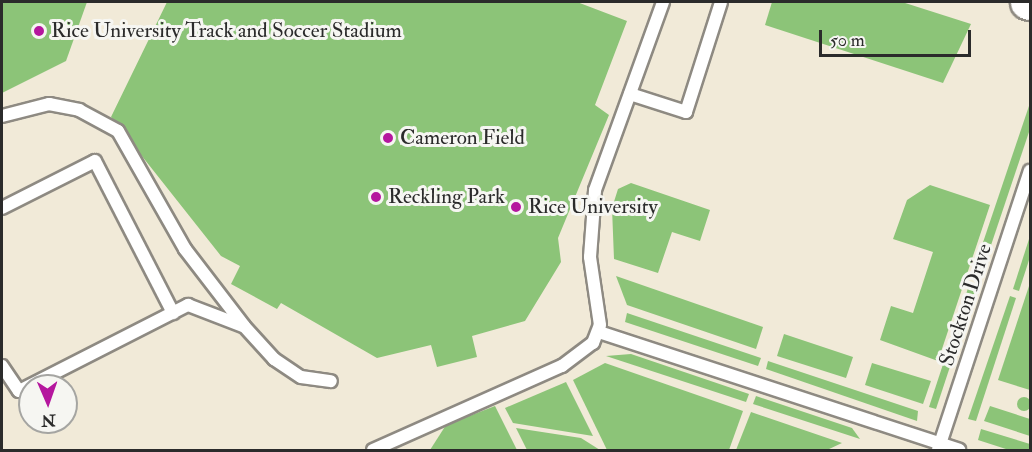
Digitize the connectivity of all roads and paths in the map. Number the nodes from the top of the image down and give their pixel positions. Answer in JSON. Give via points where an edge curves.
{"nodes":[{"id":1,"x":663,"y":2,"type":"edge"},
{"id":2,"x":721,"y":2,"type":"edge"},
{"id":3,"x":630,"y":94,"type":"junction"},
{"id":4,"x":2,"y":116,"type":"edge"},
{"id":5,"x":1030,"y":171,"type":"edge"},
{"id":6,"x":2,"y":208,"type":"edge"},
{"id":7,"x":173,"y":313,"type":"junction"},
{"id":8,"x":244,"y":326,"type":"junction"},
{"id":9,"x":599,"y":332,"type":"junction"},
{"id":10,"x":2,"y":366,"type":"edge"},
{"id":11,"x":331,"y":381,"type":"dead end"},
{"id":12,"x":939,"y":447,"type":"edge"},
{"id":13,"x":373,"y":450,"type":"edge"},
{"id":14,"x":959,"y":450,"type":"edge"}],
"edges":[{"from":1,"to":3,"type":"lane"},
{"from":2,"to":3,"type":"lane","via":[[686,112]]},
{"from":3,"to":9,"type":"lane","via":[[595,190],[589,227]]},
{"from":4,"to":8,"type":"lane","via":[[49,104],[79,110],[118,131],[185,249]]},
{"from":5,"to":12,"type":"lane","name":"Stockton Drive"},
{"from":6,"to":7,"type":"lane","via":[[95,161]]},
{"from":7,"to":8,"type":"lane","via":[[188,305]]},
{"from":7,"to":10,"type":"lane","via":[[19,391]]},
{"from":8,"to":11,"type":"lane","via":[[274,359],[302,377]]},
{"from":9,"to":12,"type":"lane"},
{"from":9,"to":13,"type":"lane","via":[[582,354],[562,366]]},
{"from":12,"to":14,"type":"lane"}]}
